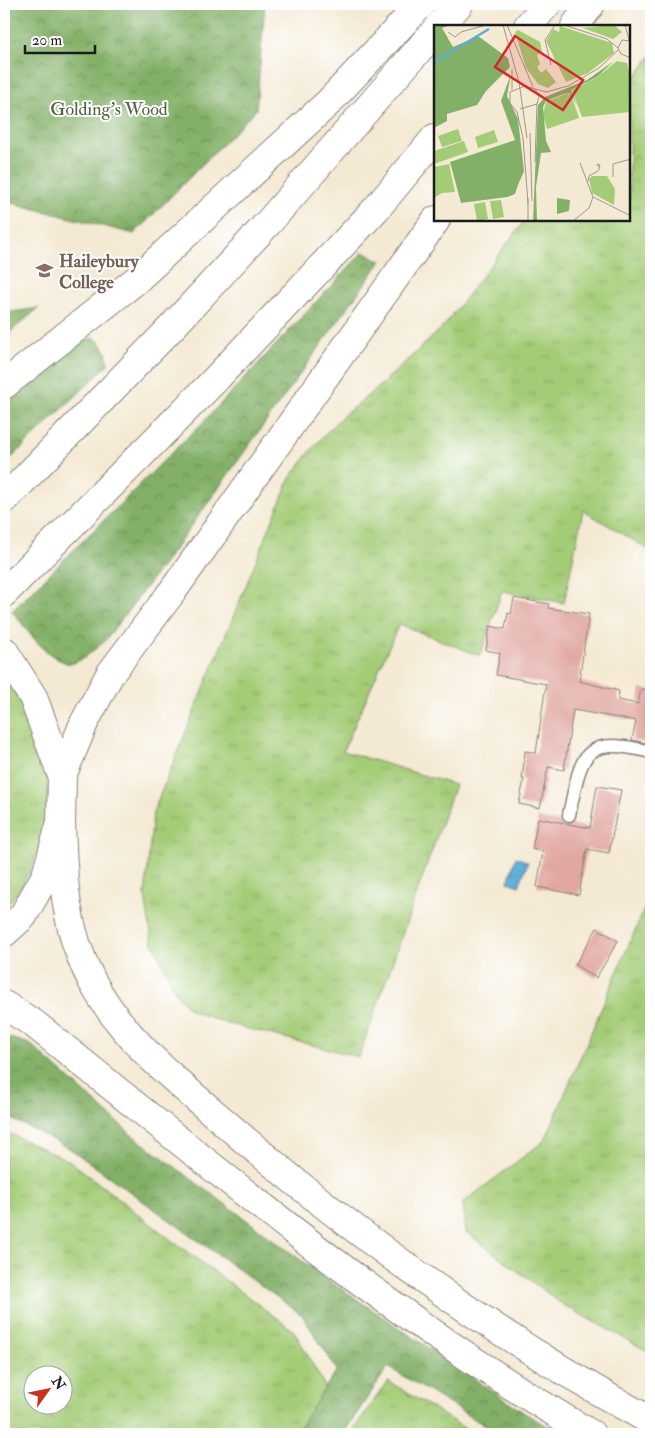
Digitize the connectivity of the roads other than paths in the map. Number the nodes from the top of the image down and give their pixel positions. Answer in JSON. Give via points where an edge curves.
{"nodes":[{"id":1,"x":420,"y":4,"type":"edge"},
{"id":2,"x":459,"y":4,"type":"edge"},
{"id":3,"x":547,"y":4,"type":"edge"},
{"id":4,"x":591,"y":4,"type":"edge"},
{"id":5,"x":441,"y":25,"type":"edge"},
{"id":6,"x":529,"y":25,"type":"edge"},
{"id":7,"x":575,"y":25,"type":"edge"},
{"id":8,"x":434,"y":32,"type":"edge"},
{"id":9,"x":434,"y":139,"type":"edge"},
{"id":10,"x":435,"y":221,"type":"edge"},
{"id":11,"x":4,"y":385,"type":"edge"},
{"id":12,"x":4,"y":500,"type":"edge"},
{"id":13,"x":4,"y":593,"type":"edge"},
{"id":14,"x":4,"y":651,"type":"edge"},
{"id":15,"x":651,"y":752,"type":"edge"},
{"id":16,"x":62,"y":776,"type":"junction"},
{"id":17,"x":569,"y":816,"type":"dead end"},
{"id":18,"x":61,"y":822,"type":"junction"},
{"id":19,"x":4,"y":933,"type":"edge"},
{"id":20,"x":4,"y":1005,"type":"edge"},
{"id":21,"x":651,"y":1422,"type":"edge"},
{"id":22,"x":591,"y":1434,"type":"edge"}],
"edges":[{"from":1,"to":11,"type":"highway","via":[[328,104],[142,274]]},
{"from":2,"to":5,"type":"highway"},
{"from":3,"to":6,"type":"highway"},
{"from":4,"to":7,"type":"highway"},
{"from":8,"to":12,"type":"highway","via":[[172,328]]},
{"from":9,"to":13,"type":"highway","via":[[376,209],[210,385]]},
{"from":10,"to":16,"type":"highway","via":[[172,592],[110,674],[84,723]]},
{"from":14,"to":16,"type":"highway","via":[[33,697]]},
{"from":15,"to":17,"type":"lane","via":[[614,744],[590,753],[578,772]]},
{"from":16,"to":18,"type":"highway"},
{"from":18,"to":19,"type":"highway","via":[[46,875],[23,916]]},
{"from":18,"to":21,"type":"highway","via":[[63,892],[79,954],[109,1010],[149,1055],[269,1162],[424,1279],[507,1335]]},
{"from":20,"to":22,"type":"highway","via":[[33,1023],[240,1190],[366,1286],[464,1356]]}]}
